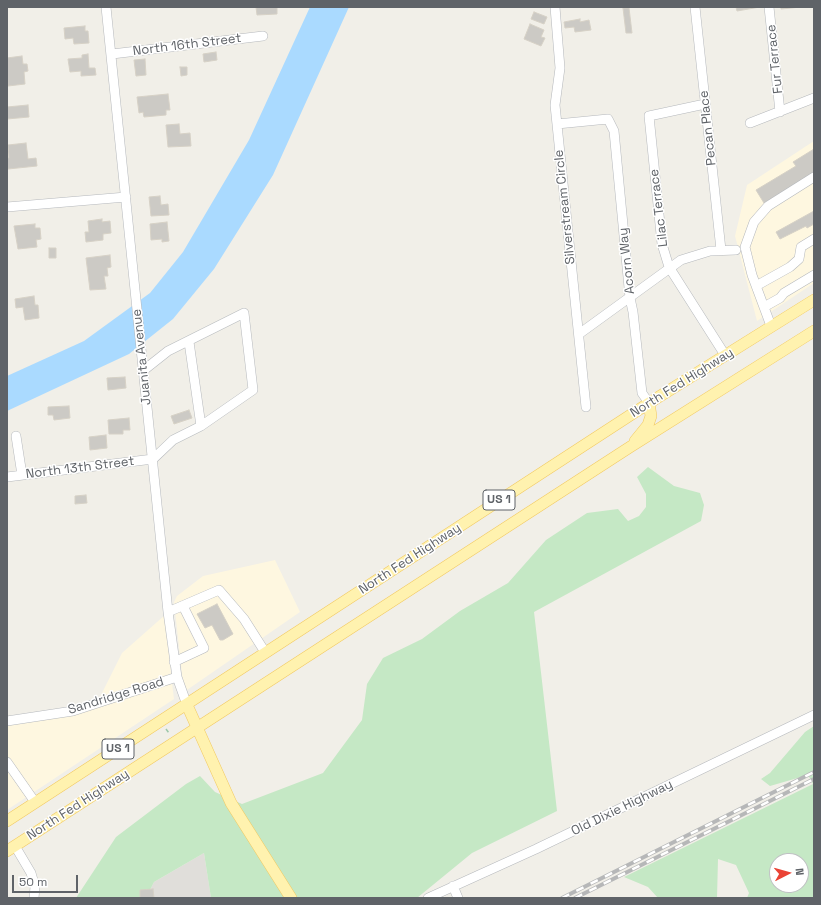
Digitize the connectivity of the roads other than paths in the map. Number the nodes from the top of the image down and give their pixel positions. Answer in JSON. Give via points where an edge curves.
{"nodes":[{"id":1,"x":106,"y":7,"type":"edge"},
{"id":2,"x":555,"y":7,"type":"edge"},
{"id":3,"x":565,"y":7,"type":"edge"},
{"id":4,"x":695,"y":7,"type":"edge"},
{"id":5,"x":769,"y":7,"type":"edge"},
{"id":6,"x":263,"y":36,"type":"dead end"},
{"id":7,"x":112,"y":54,"type":"junction"},
{"id":8,"x":814,"y":98,"type":"edge"},
{"id":9,"x":705,"y":104,"type":"junction"},
{"id":10,"x":780,"y":112,"type":"junction"},
{"id":11,"x":750,"y":123,"type":"dead end"},
{"id":12,"x":557,"y":124,"type":"junction"},
{"id":13,"x":814,"y":177,"type":"edge"},
{"id":14,"x":126,"y":197,"type":"junction"},
{"id":15,"x":7,"y":207,"type":"edge"},
{"id":16,"x":814,"y":239,"type":"edge"},
{"id":17,"x":721,"y":250,"type":"junction"},
{"id":18,"x":736,"y":250,"type":"dead end"},
{"id":19,"x":669,"y":267,"type":"junction"},
{"id":20,"x":814,"y":275,"type":"edge"},
{"id":21,"x":756,"y":286,"type":"junction"},
{"id":22,"x":630,"y":298,"type":"junction"},
{"id":23,"x":814,"y":300,"type":"edge"},
{"id":24,"x":764,"y":307,"type":"junction"},
{"id":25,"x":771,"y":326,"type":"junction"},
{"id":26,"x":814,"y":331,"type":"edge"},
{"id":27,"x":578,"y":334,"type":"junction"},
{"id":28,"x":189,"y":342,"type":"junction"},
{"id":29,"x":725,"y":355,"type":"junction"},
{"id":30,"x":144,"y":370,"type":"junction"},
{"id":31,"x":649,"y":403,"type":"junction"},
{"id":32,"x":586,"y":407,"type":"dead end"},
{"id":33,"x":201,"y":426,"type":"junction"},
{"id":34,"x":16,"y":436,"type":"dead end"},
{"id":35,"x":630,"y":447,"type":"junction"},
{"id":36,"x":153,"y":459,"type":"junction"},
{"id":37,"x":22,"y":475,"type":"junction"},
{"id":38,"x":7,"y":477,"type":"edge"},
{"id":39,"x":183,"y":606,"type":"junction"},
{"id":40,"x":168,"y":612,"type":"junction"},
{"id":41,"x":266,"y":652,"type":"junction"},
{"id":42,"x":174,"y":662,"type":"junction"},
{"id":43,"x":177,"y":677,"type":"junction"},
{"id":44,"x":187,"y":705,"type":"junction"},
{"id":45,"x":814,"y":715,"type":"edge"},
{"id":46,"x":7,"y":721,"type":"edge"},
{"id":47,"x":197,"y":728,"type":"junction"},
{"id":48,"x":7,"y":762,"type":"edge"},
{"id":49,"x":35,"y":802,"type":"junction"},
{"id":50,"x":7,"y":821,"type":"edge"},
{"id":51,"x":11,"y":848,"type":"edge"},
{"id":52,"x":454,"y":886,"type":"junction"},
{"id":53,"x":34,"y":898,"type":"edge"},
{"id":54,"x":291,"y":898,"type":"edge"},
{"id":55,"x":428,"y":898,"type":"edge"},
{"id":56,"x":458,"y":898,"type":"edge"}],
"edges":[{"from":1,"to":7,"type":"street","name":"Juanita Avenue"},
{"from":2,"to":3,"type":"street"},
{"from":2,"to":12,"type":"street","name":"Silverstream Circle","via":[[560,68],[555,105]]},
{"from":4,"to":9,"type":"street","name":"Pecan Place"},
{"from":5,"to":10,"type":"street","name":"Fur Terrace"},
{"from":6,"to":7,"type":"street","name":"North 16th Street"},
{"from":7,"to":14,"type":"street","name":"Juanita Avenue"},
{"from":8,"to":10,"type":"street"},
{"from":9,"to":17,"type":"street","name":"Pecan Place"},
{"from":9,"to":19,"type":"street","name":"Lilac Terrace","via":[[649,116],[662,244]]},
{"from":10,"to":11,"type":"street"},
{"from":12,"to":22,"type":"street","name":"Acorn Way","via":[[608,119],[614,131]]},
{"from":12,"to":27,"type":"street","name":"Silverstream Circle"},
{"from":13,"to":21,"type":"street","via":[[768,206],[754,222],[745,246]]},
{"from":14,"to":15,"type":"street"},
{"from":14,"to":30,"type":"street","name":"Juanita Avenue"},
{"from":16,"to":21,"type":"street","via":[[801,247],[799,259],[790,267]]},
{"from":17,"to":18,"type":"street"},
{"from":17,"to":19,"type":"street","via":[[692,256]]},
{"from":19,"to":22,"type":"street"},
{"from":19,"to":29,"type":"street","name":"Lilac Terrace"},
{"from":20,"to":24,"type":"street"},
{"from":21,"to":24,"type":"street"},
{"from":22,"to":27,"type":"street"},
{"from":22,"to":31,"type":"street","name":"Acorn Way","via":[[642,393]]},
{"from":23,"to":25,"type":"main road","name":"North Fed Highway","number":"US 1"},
{"from":24,"to":25,"type":"street"},
{"from":25,"to":29,"type":"main road","name":"North Fed Highway","number":"US 1"},
{"from":26,"to":35,"type":"main road","name":"North Fed Highway","number":"US 1"},
{"from":27,"to":32,"type":"street","name":"Silverstream Circle"},
{"from":28,"to":30,"type":"street","via":[[168,351]]},
{"from":28,"to":33,"type":"street"},
{"from":28,"to":33,"type":"street","via":[[244,314],[253,390]]},
{"from":29,"to":31,"type":"main road","name":"North Fed Highway","number":"US 1"},
{"from":30,"to":36,"type":"street","name":"Juanita Avenue"},
{"from":31,"to":35,"type":"main road","via":[[651,416],[648,425]]},
{"from":31,"to":41,"type":"main road","name":"North Fed Highway","number":"US 1"},
{"from":33,"to":36,"type":"street","via":[[173,440]]},
{"from":34,"to":37,"type":"street"},
{"from":35,"to":47,"type":"main road","name":"North Fed Highway","number":"US 1"},
{"from":36,"to":37,"type":"street","name":"North 13th Street"},
{"from":36,"to":40,"type":"street","name":"Juanita Avenue"},
{"from":37,"to":38,"type":"street","name":"North 13th Street"},
{"from":39,"to":40,"type":"street"},
{"from":39,"to":41,"type":"street","via":[[219,590],[244,619]]},
{"from":39,"to":42,"type":"street","via":[[204,648]]},
{"from":40,"to":42,"type":"street","name":"Juanita Avenue"},
{"from":41,"to":44,"type":"main road","name":"North Fed Highway","number":"US 1"},
{"from":42,"to":43,"type":"street","name":"Juanita Avenue"},
{"from":43,"to":44,"type":"street","name":"Juanita Avenue"},
{"from":43,"to":46,"type":"street","name":"Sandridge Road","via":[[72,710]]},
{"from":44,"to":47,"type":"main road"},
{"from":44,"to":49,"type":"main road","name":"North Fed Highway","number":"US 1"},
{"from":45,"to":52,"type":"street","name":"Old Dixie Highway"},
{"from":47,"to":51,"type":"main road","name":"North Fed Highway","number":"US 1"},
{"from":47,"to":54,"type":"main road","via":[[231,803]]},
{"from":48,"to":49,"type":"street"},
{"from":49,"to":50,"type":"main road","name":"North Fed Highway","number":"US 1"},
{"from":51,"to":53,"type":"street","via":[[31,873],[35,887]]},
{"from":52,"to":55,"type":"street","name":"Old Dixie Highway"},
{"from":52,"to":56,"type":"street"}]}
